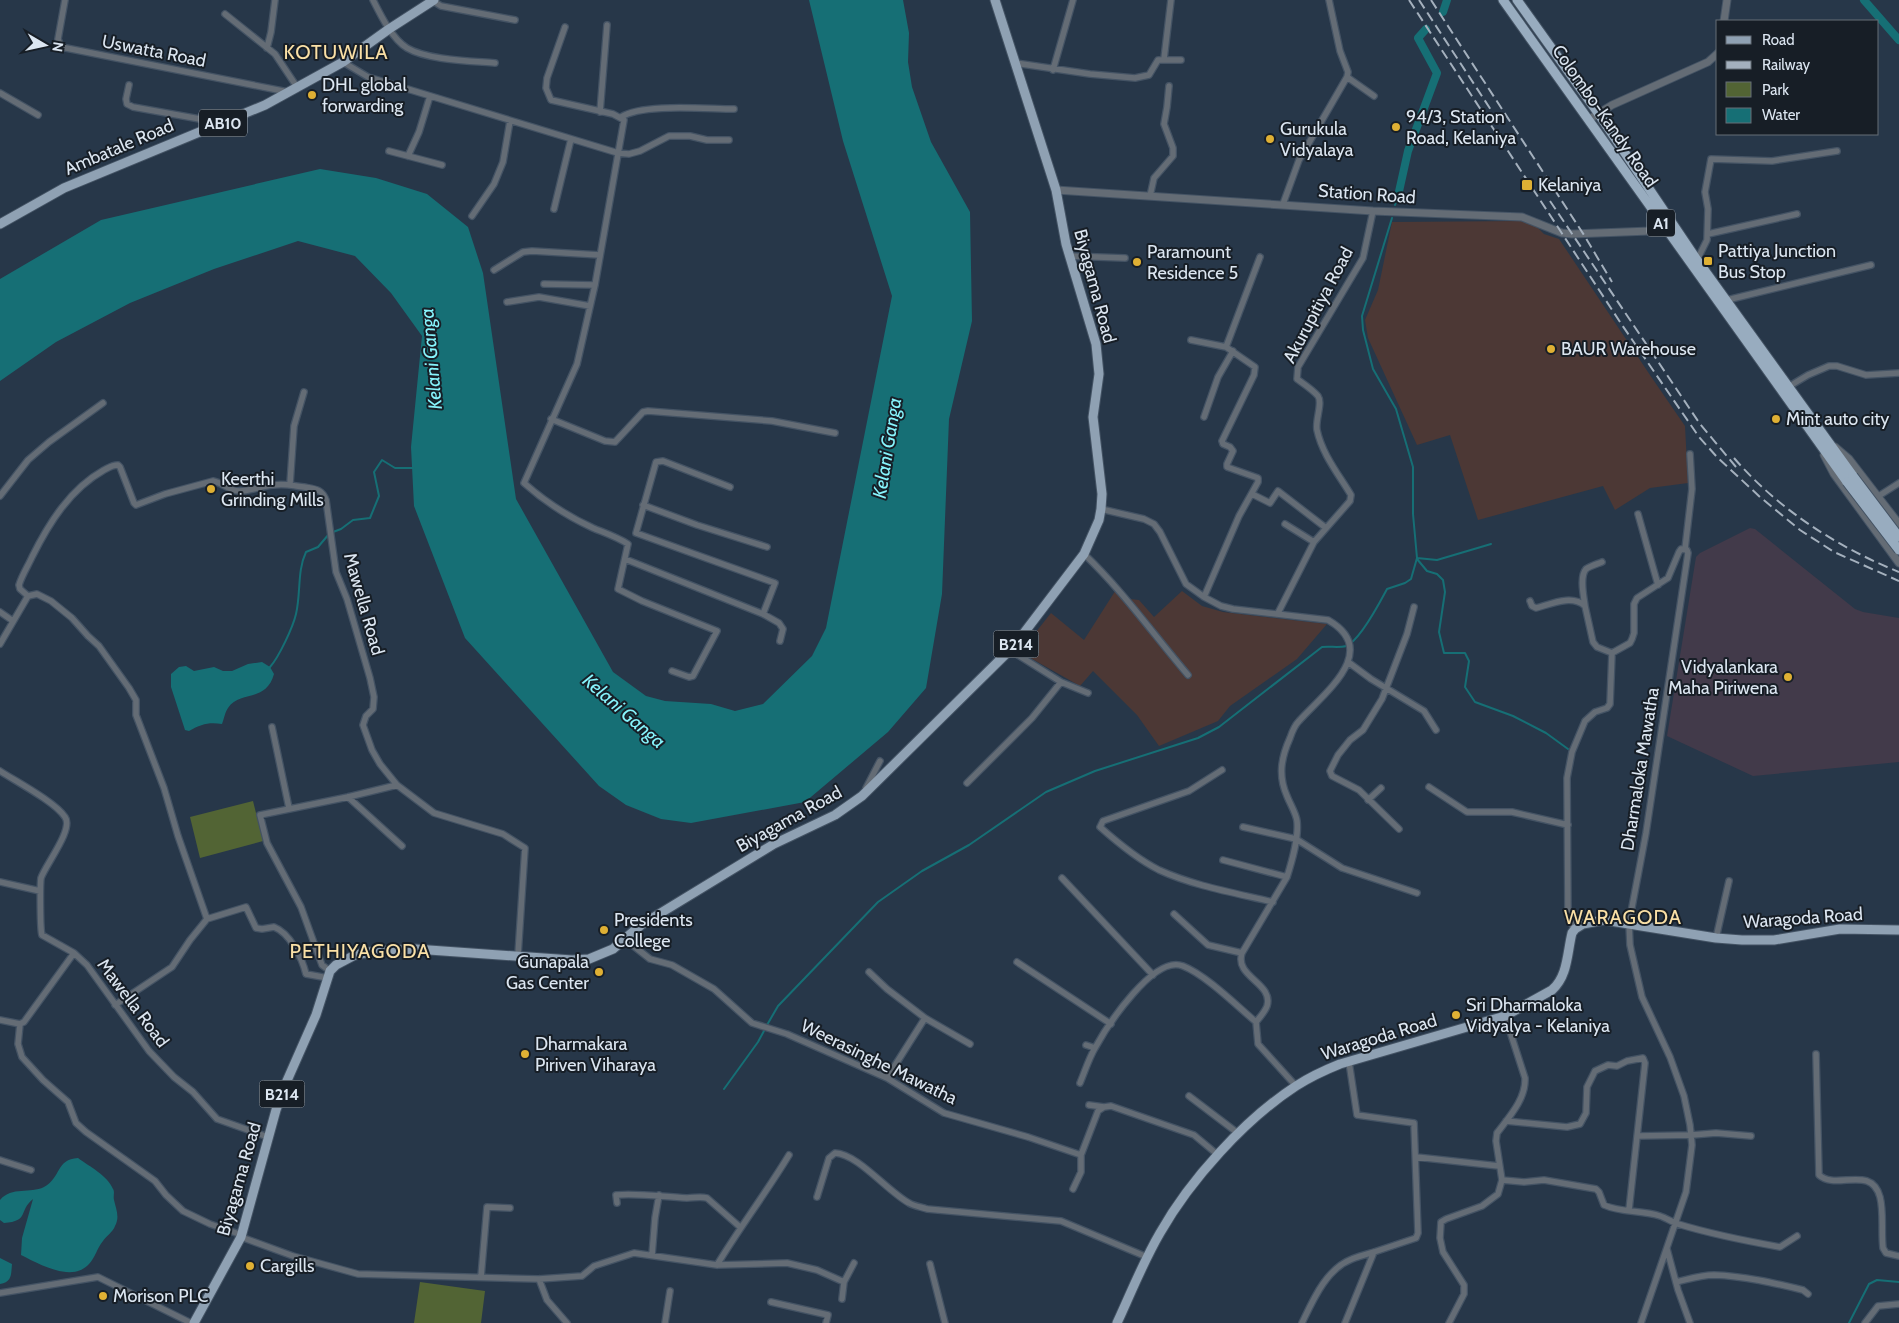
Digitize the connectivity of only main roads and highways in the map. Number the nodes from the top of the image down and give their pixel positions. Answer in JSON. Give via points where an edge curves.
{"nodes":[{"id":1,"x":434,"y":0,"type":"edge"},
{"id":2,"x":995,"y":0,"type":"edge"},
{"id":3,"x":1504,"y":0,"type":"edge"},
{"id":4,"x":1517,"y":0,"type":"edge"},
{"id":5,"x":0,"y":224,"type":"edge"},
{"id":6,"x":1850,"y":479,"type":"junction"},
{"id":7,"x":1899,"y":537,"type":"edge"},
{"id":8,"x":1899,"y":550,"type":"edge"},
{"id":9,"x":1899,"y":930,"type":"edge"},
{"id":10,"x":193,"y":1323,"type":"edge"},
{"id":11,"x":1117,"y":1323,"type":"edge"}],
"edges":[{"from":1,"to":5,"type":"main road","name":"Ambatale Road","number":"AB10","via":[[343,62],[288,92],[242,115],[64,188]]},
{"from":2,"to":10,"type":"main road","name":"Biyagama Road","number":"B214","via":[[1056,190],[1069,256],[1096,344],[1099,374],[1093,417],[1102,494],[1099,520],[1084,554],[1010,650],[862,796],[835,815],[774,844],[641,925],[613,949],[589,959],[572,960],[415,949],[375,951],[355,955],[336,965],[329,974],[316,1015],[286,1083],[241,1236]]},
{"from":3,"to":6,"type":"highway","name":"Colombo-Kandy Road","number":"A1","via":[[1819,446]]},
{"from":4,"to":6,"type":"highway","name":"Colombo-Kandy Road","number":"A1","via":[[1697,260],[1828,440]]},
{"from":6,"to":7,"type":"highway","number":"A1","bridge":true},
{"from":6,"to":8,"type":"highway","number":"A1","bridge":true},
{"from":9,"to":11,"type":"main road","name":"Waragoda Road","via":[[1840,929],[1774,940],[1716,938],[1604,920],[1583,924],[1572,933],[1565,971],[1552,990],[1505,1016],[1317,1074],[1296,1086],[1256,1118],[1187,1191],[1160,1232]]}]}
